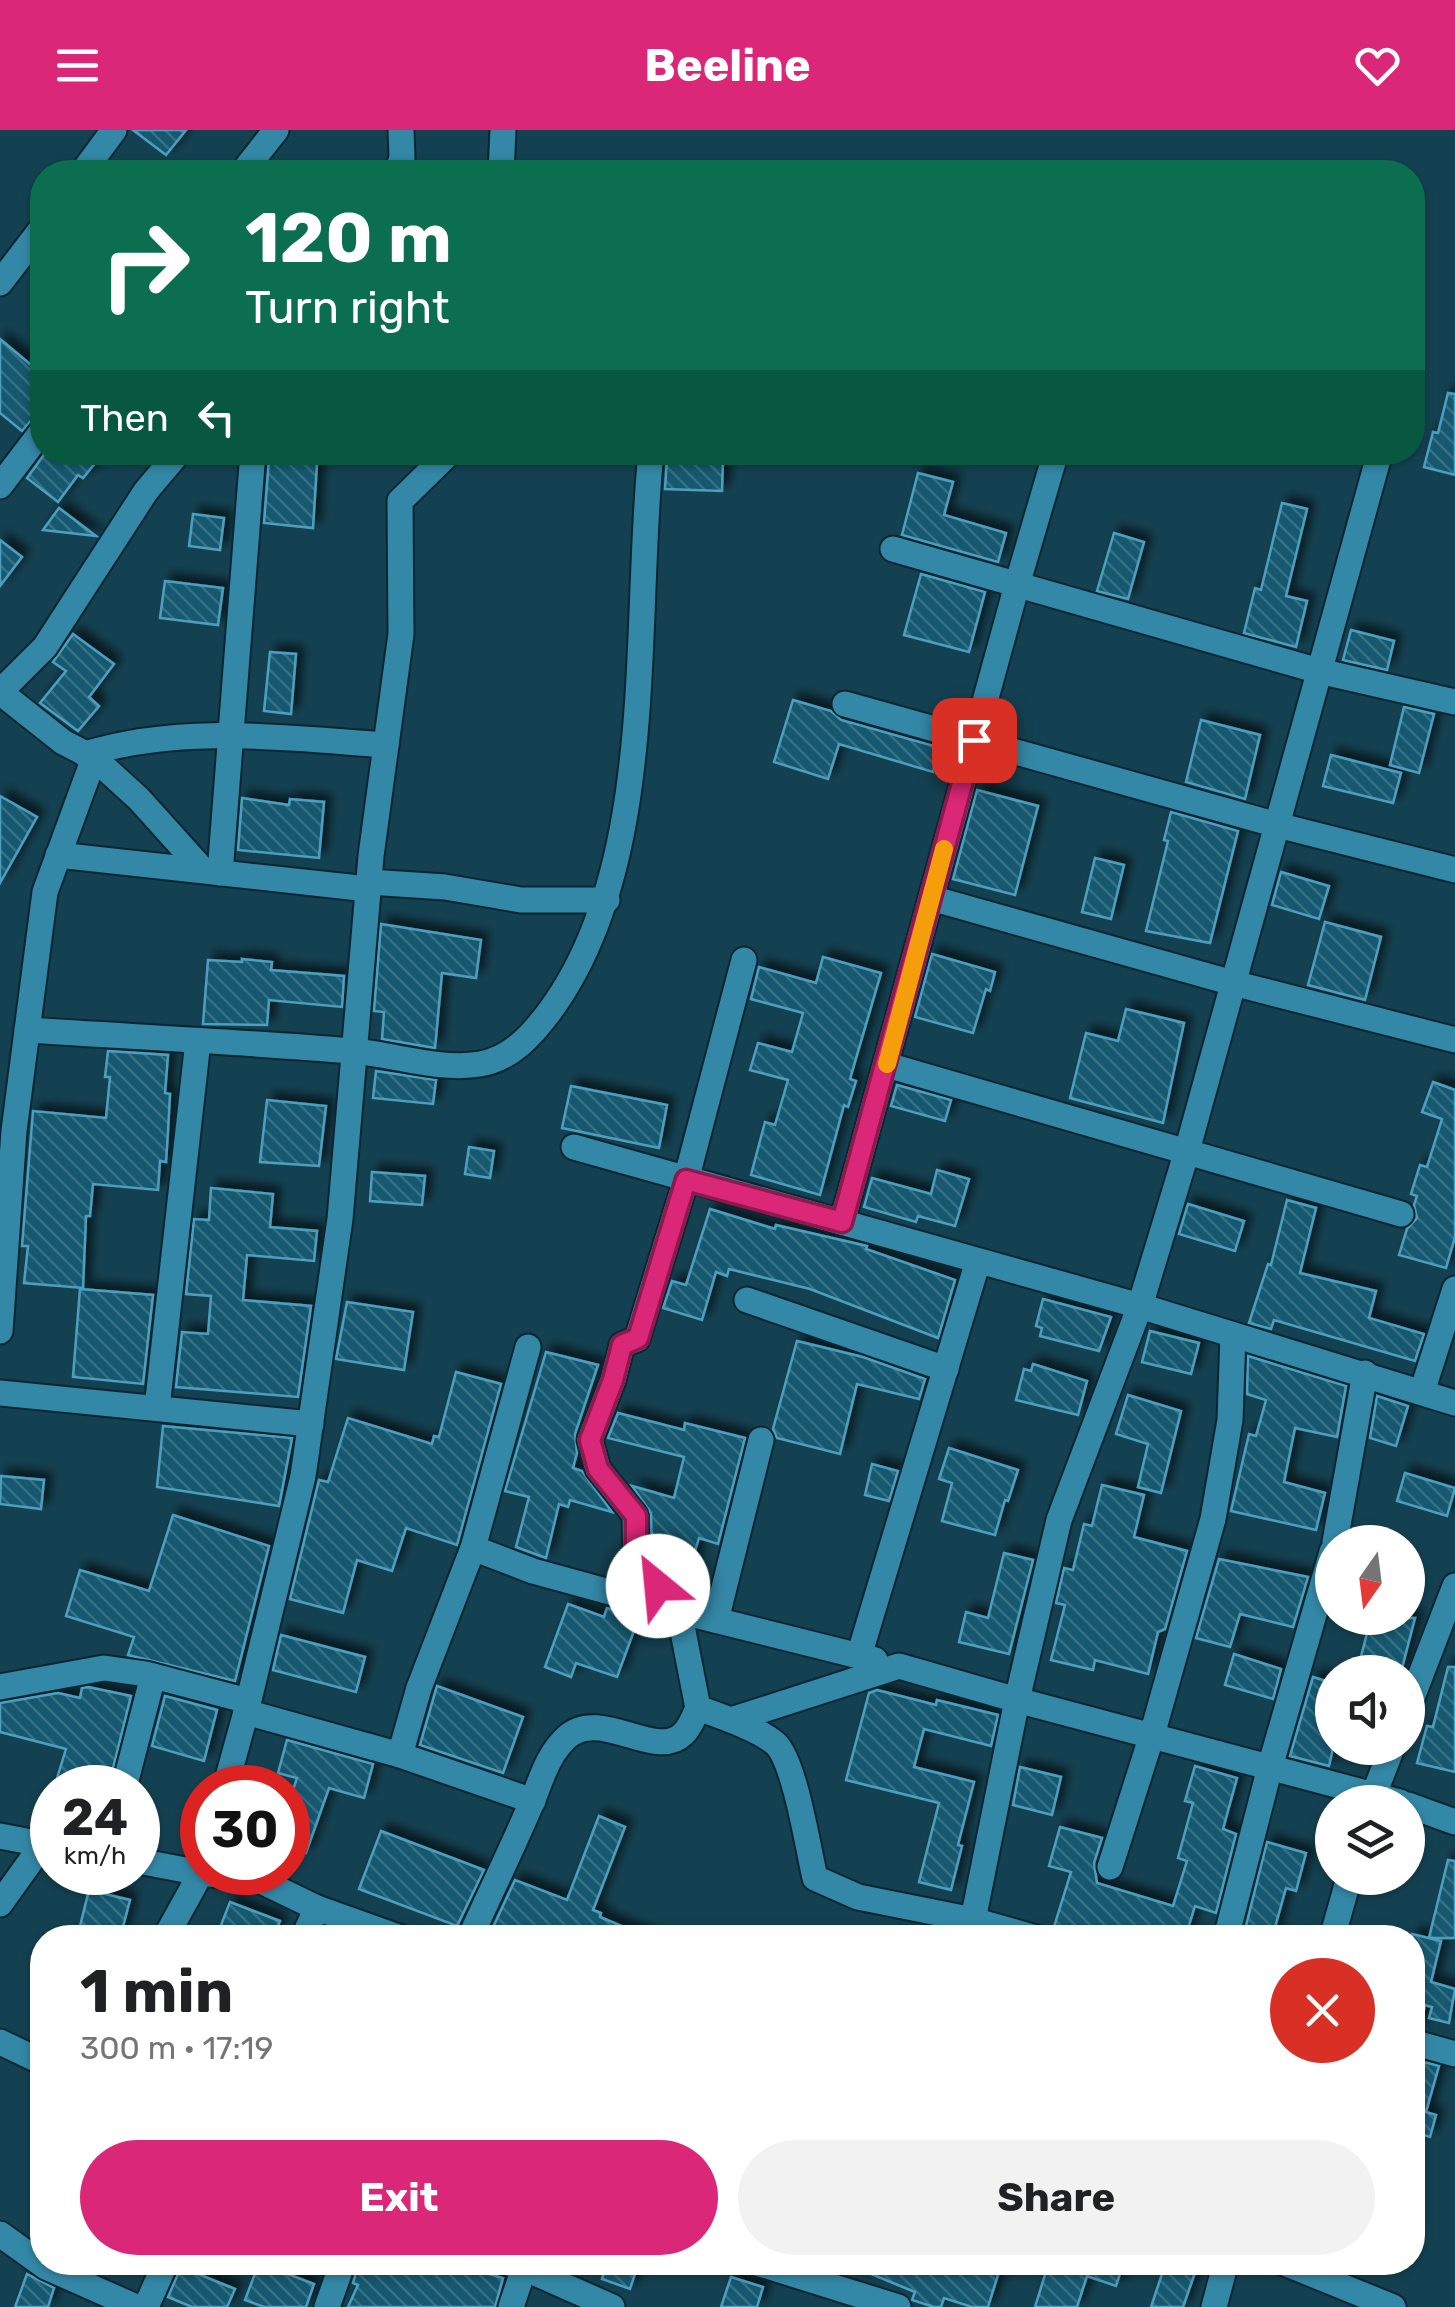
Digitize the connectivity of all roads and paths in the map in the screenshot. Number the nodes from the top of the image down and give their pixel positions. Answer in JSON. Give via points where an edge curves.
{"nodes":[{"id":1,"x":114,"y":130,"type":"edge"},
{"id":2,"x":276,"y":130,"type":"edge"},
{"id":3,"x":402,"y":130,"type":"edge"},
{"id":4,"x":504,"y":130,"type":"edge"},
{"id":5,"x":92,"y":160,"type":"edge"},
{"id":6,"x":252,"y":160,"type":"edge"},
{"id":7,"x":401,"y":160,"type":"edge"},
{"id":8,"x":501,"y":160,"type":"edge"},
{"id":9,"x":30,"y":244,"type":"edge"},
{"id":10,"x":0,"y":284,"type":"edge"},
{"id":11,"x":30,"y":446,"type":"edge"},
{"id":12,"x":168,"y":465,"type":"edge"},
{"id":13,"x":252,"y":465,"type":"edge"},
{"id":14,"x":436,"y":465,"type":"edge"},
{"id":15,"x":650,"y":465,"type":"edge"},
{"id":16,"x":1052,"y":465,"type":"edge"},
{"id":17,"x":1376,"y":465,"type":"edge"},
{"id":18,"x":0,"y":486,"type":"edge"},
{"id":19,"x":893,"y":549,"type":"dead end"},
{"id":20,"x":1016,"y":585,"type":"junction"},
{"id":21,"x":1320,"y":671,"type":"junction"},
{"id":22,"x":1455,"y":702,"type":"edge"},
{"id":23,"x":845,"y":704,"type":"dead end"},
{"id":24,"x":230,"y":734,"type":"junction"},
{"id":25,"x":974,"y":740,"type":"junction"},
{"id":26,"x":386,"y":744,"type":"junction"},
{"id":27,"x":90,"y":756,"type":"junction"},
{"id":28,"x":1277,"y":825,"type":"junction"},
{"id":29,"x":58,"y":856,"type":"junction"},
{"id":30,"x":1455,"y":870,"type":"edge"},
{"id":31,"x":211,"y":871,"type":"junction"},
{"id":32,"x":369,"y":885,"type":"junction"},
{"id":33,"x":931,"y":898,"type":"junction"},
{"id":34,"x":606,"y":900,"type":"junction"},
{"id":35,"x":744,"y":960,"type":"dead end"},
{"id":36,"x":1233,"y":983,"type":"junction"},
{"id":37,"x":27,"y":1030,"type":"junction"},
{"id":38,"x":1455,"y":1040,"type":"edge"},
{"id":39,"x":198,"y":1041,"type":"junction"},
{"id":40,"x":356,"y":1051,"type":"junction"},
{"id":41,"x":887,"y":1064,"type":"junction"},
{"id":42,"x":574,"y":1146,"type":"dead end"},
{"id":43,"x":1187,"y":1151,"type":"junction"},
{"id":44,"x":686,"y":1180,"type":"junction"},
{"id":45,"x":1401,"y":1214,"type":"dead end"},
{"id":46,"x":842,"y":1222,"type":"junction"},
{"id":47,"x":978,"y":1260,"type":"junction"},
{"id":48,"x":1455,"y":1289,"type":"edge"},
{"id":49,"x":746,"y":1300,"type":"dead end"},
{"id":50,"x":1140,"y":1306,"type":"junction"},
{"id":51,"x":0,"y":1331,"type":"edge"},
{"id":52,"x":1233,"y":1335,"type":"junction"},
{"id":53,"x":528,"y":1348,"type":"dead end"},
{"id":54,"x":946,"y":1369,"type":"junction"},
{"id":55,"x":1365,"y":1373,"type":"junction"},
{"id":56,"x":1422,"y":1392,"type":"junction"},
{"id":57,"x":0,"y":1394,"type":"edge"},
{"id":58,"x":1455,"y":1403,"type":"edge"},
{"id":59,"x":157,"y":1408,"type":"junction"},
{"id":60,"x":311,"y":1424,"type":"junction"},
{"id":61,"x":761,"y":1440,"type":"dead end"},
{"id":62,"x":1338,"y":1525,"type":"edge"},
{"id":63,"x":473,"y":1548,"type":"junction"},
{"id":64,"x":1455,"y":1586,"type":"edge"},
{"id":65,"x":679,"y":1611,"type":"junction"},
{"id":66,"x":1315,"y":1611,"type":"edge"},
{"id":67,"x":716,"y":1620,"type":"junction"},
{"id":68,"x":859,"y":1656,"type":"junction"},
{"id":69,"x":1425,"y":1664,"type":"edge"},
{"id":70,"x":899,"y":1666,"type":"junction"},
{"id":71,"x":153,"y":1676,"type":"junction"},
{"id":72,"x":0,"y":1687,"type":"edge"},
{"id":73,"x":1018,"y":1700,"type":"junction"},
{"id":74,"x":247,"y":1707,"type":"junction"},
{"id":75,"x":698,"y":1708,"type":"junction"},
{"id":76,"x":731,"y":1720,"type":"junction"},
{"id":77,"x":1152,"y":1736,"type":"junction"},
{"id":78,"x":400,"y":1755,"type":"junction"},
{"id":79,"x":130,"y":1765,"type":"edge"},
{"id":80,"x":231,"y":1765,"type":"edge"},
{"id":81,"x":1270,"y":1766,"type":"junction"},
{"id":82,"x":1331,"y":1785,"type":"edge"},
{"id":83,"x":533,"y":1801,"type":"junction"},
{"id":84,"x":1425,"y":1811,"type":"edge"},
{"id":85,"x":1455,"y":1822,"type":"edge"},
{"id":86,"x":0,"y":1836,"type":"edge"},
{"id":87,"x":30,"y":1842,"type":"edge"},
{"id":88,"x":30,"y":1867,"type":"edge"},
{"id":89,"x":1110,"y":1867,"type":"dead end"},
{"id":90,"x":189,"y":1895,"type":"edge"},
{"id":91,"x":290,"y":1895,"type":"edge"},
{"id":92,"x":1344,"y":1895,"type":"edge"},
{"id":93,"x":0,"y":1904,"type":"edge"},
{"id":94,"x":316,"y":1908,"type":"junction"},
{"id":95,"x":973,"y":1920,"type":"junction"},
{"id":96,"x":172,"y":1925,"type":"edge"},
{"id":97,"x":309,"y":1925,"type":"edge"},
{"id":98,"x":365,"y":1925,"type":"edge"},
{"id":99,"x":476,"y":1925,"type":"edge"},
{"id":100,"x":990,"y":1925,"type":"edge"},
{"id":101,"x":1229,"y":1925,"type":"edge"},
{"id":102,"x":1336,"y":1925,"type":"edge"},
{"id":103,"x":0,"y":2042,"type":"edge"},
{"id":104,"x":1425,"y":2046,"type":"edge"},
{"id":105,"x":1455,"y":2054,"type":"edge"},
{"id":106,"x":30,"y":2056,"type":"edge"},
{"id":107,"x":0,"y":2234,"type":"edge"},
{"id":108,"x":30,"y":2256,"type":"edge"},
{"id":109,"x":64,"y":2275,"type":"edge"},
{"id":110,"x":160,"y":2275,"type":"edge"},
{"id":111,"x":338,"y":2275,"type":"edge"},
{"id":112,"x":517,"y":2275,"type":"edge"},
{"id":113,"x":543,"y":2275,"type":"edge"},
{"id":114,"x":807,"y":2275,"type":"edge"},
{"id":115,"x":1223,"y":2275,"type":"edge"},
{"id":116,"x":1314,"y":2275,"type":"edge"},
{"id":117,"x":136,"y":2307,"type":"edge"},
{"id":118,"x":146,"y":2307,"type":"edge"},
{"id":119,"x":327,"y":2307,"type":"edge"},
{"id":120,"x":511,"y":2307,"type":"edge"},
{"id":121,"x":612,"y":2307,"type":"edge"},
{"id":122,"x":898,"y":2307,"type":"edge"},
{"id":123,"x":1214,"y":2307,"type":"edge"},
{"id":124,"x":1393,"y":2307,"type":"edge"}],
"edges":[{"from":1,"to":5,"type":"street"},
{"from":2,"to":6,"type":"street"},
{"from":3,"to":7,"type":"street"},
{"from":4,"to":8,"type":"street"},
{"from":9,"to":10,"type":"street"},
{"from":11,"to":18,"type":"street"},
{"from":12,"to":27,"type":"street","via":[[45,647],[0,692]]},
{"from":13,"to":24,"type":"street"},
{"from":14,"to":26,"type":"street","via":[[400,500],[401,634]]},
{"from":15,"to":34,"type":"street","via":[[632,758]]},
{"from":16,"to":20,"type":"street"},
{"from":17,"to":21,"type":"street"},
{"from":19,"to":20,"type":"street"},
{"from":20,"to":21,"type":"street"},
{"from":20,"to":25,"type":"street"},
{"from":21,"to":22,"type":"street"},
{"from":21,"to":28,"type":"street"},
{"from":23,"to":25,"type":"street"},
{"from":24,"to":26,"type":"street"},
{"from":24,"to":27,"type":"street","via":[[120,743]]},
{"from":24,"to":31,"type":"street"},
{"from":25,"to":28,"type":"street"},
{"from":25,"to":33,"type":"street"},
{"from":26,"to":32,"type":"street"},
{"from":27,"to":29,"type":"street"},
{"from":27,"to":31,"type":"street"},
{"from":28,"to":30,"type":"street"},
{"from":28,"to":36,"type":"street"},
{"from":29,"to":31,"type":"street"},
{"from":29,"to":37,"type":"street","via":[[45,892]]},
{"from":31,"to":32,"type":"street"},
{"from":32,"to":34,"type":"street","via":[[521,900]]},
{"from":32,"to":40,"type":"street"},
{"from":33,"to":36,"type":"street"},
{"from":33,"to":41,"type":"street"},
{"from":34,"to":40,"type":"street","via":[[565,989],[528,1039],[498,1059],[460,1066]]},
{"from":35,"to":44,"type":"street"},
{"from":36,"to":38,"type":"street"},
{"from":36,"to":43,"type":"street"},
{"from":37,"to":39,"type":"street"},
{"from":37,"to":51,"type":"street"},
{"from":39,"to":40,"type":"street"},
{"from":39,"to":59,"type":"street"},
{"from":40,"to":60,"type":"street"},
{"from":41,"to":43,"type":"street"},
{"from":41,"to":46,"type":"street"},
{"from":42,"to":44,"type":"street"},
{"from":43,"to":45,"type":"street"},
{"from":43,"to":50,"type":"street"},
{"from":44,"to":46,"type":"street"},
{"from":44,"to":65,"type":"street","via":[[638,1338],[622,1345],[590,1440],[598,1469],[636,1516],[636,1561]]},
{"from":46,"to":47,"type":"street"},
{"from":47,"to":50,"type":"street"},
{"from":47,"to":54,"type":"street"},
{"from":48,"to":56,"type":"street"},
{"from":49,"to":54,"type":"street"},
{"from":50,"to":52,"type":"street"},
{"from":50,"to":73,"type":"street","via":[[1059,1520]]},
{"from":52,"to":55,"type":"street"},
{"from":52,"to":77,"type":"street","via":[[1230,1420],[1212,1519]]},
{"from":53,"to":63,"type":"street"},
{"from":54,"to":68,"type":"street"},
{"from":55,"to":56,"type":"street"},
{"from":55,"to":62,"type":"street"},
{"from":56,"to":58,"type":"street"},
{"from":57,"to":59,"type":"street"},
{"from":59,"to":60,"type":"street"},
{"from":60,"to":74,"type":"street"},
{"from":61,"to":67,"type":"street"},
{"from":63,"to":65,"type":"street"},
{"from":63,"to":78,"type":"street"},
{"from":64,"to":69,"type":"street"},
{"from":65,"to":67,"type":"street"},
{"from":65,"to":75,"type":"street"},
{"from":66,"to":81,"type":"street"},
{"from":67,"to":68,"type":"street"},
{"from":68,"to":70,"type":"street"},
{"from":70,"to":73,"type":"street"},
{"from":70,"to":76,"type":"street"},
{"from":71,"to":72,"type":"street","via":[[104,1668]]},
{"from":71,"to":74,"type":"street"},
{"from":71,"to":79,"type":"street"},
{"from":73,"to":77,"type":"street"},
{"from":73,"to":95,"type":"street"},
{"from":74,"to":78,"type":"street"},
{"from":74,"to":80,"type":"street"},
{"from":75,"to":76,"type":"street"},
{"from":75,"to":83,"type":"street","via":[[674,1741],[581,1729],[554,1751]]},
{"from":76,"to":95,"type":"street","via":[[777,1745],[797,1787],[815,1878],[858,1897]]},
{"from":77,"to":81,"type":"street"},
{"from":77,"to":89,"type":"street"},
{"from":78,"to":83,"type":"street"},
{"from":81,"to":82,"type":"street"},
{"from":81,"to":101,"type":"street"},
{"from":83,"to":99,"type":"street"},
{"from":84,"to":85,"type":"street"},
{"from":86,"to":87,"type":"street"},
{"from":88,"to":93,"type":"street"},
{"from":90,"to":96,"type":"street"},
{"from":91,"to":94,"type":"street"},
{"from":92,"to":102,"type":"street"},
{"from":94,"to":97,"type":"street"},
{"from":94,"to":98,"type":"street"},
{"from":95,"to":100,"type":"street"},
{"from":103,"to":106,"type":"street"},
{"from":104,"to":105,"type":"street"},
{"from":107,"to":108,"type":"street"},
{"from":109,"to":117,"type":"street"},
{"from":110,"to":118,"type":"street"},
{"from":111,"to":119,"type":"street"},
{"from":112,"to":120,"type":"street"},
{"from":113,"to":121,"type":"street"},
{"from":114,"to":122,"type":"street"},
{"from":115,"to":123,"type":"street"},
{"from":116,"to":124,"type":"street"}]}
